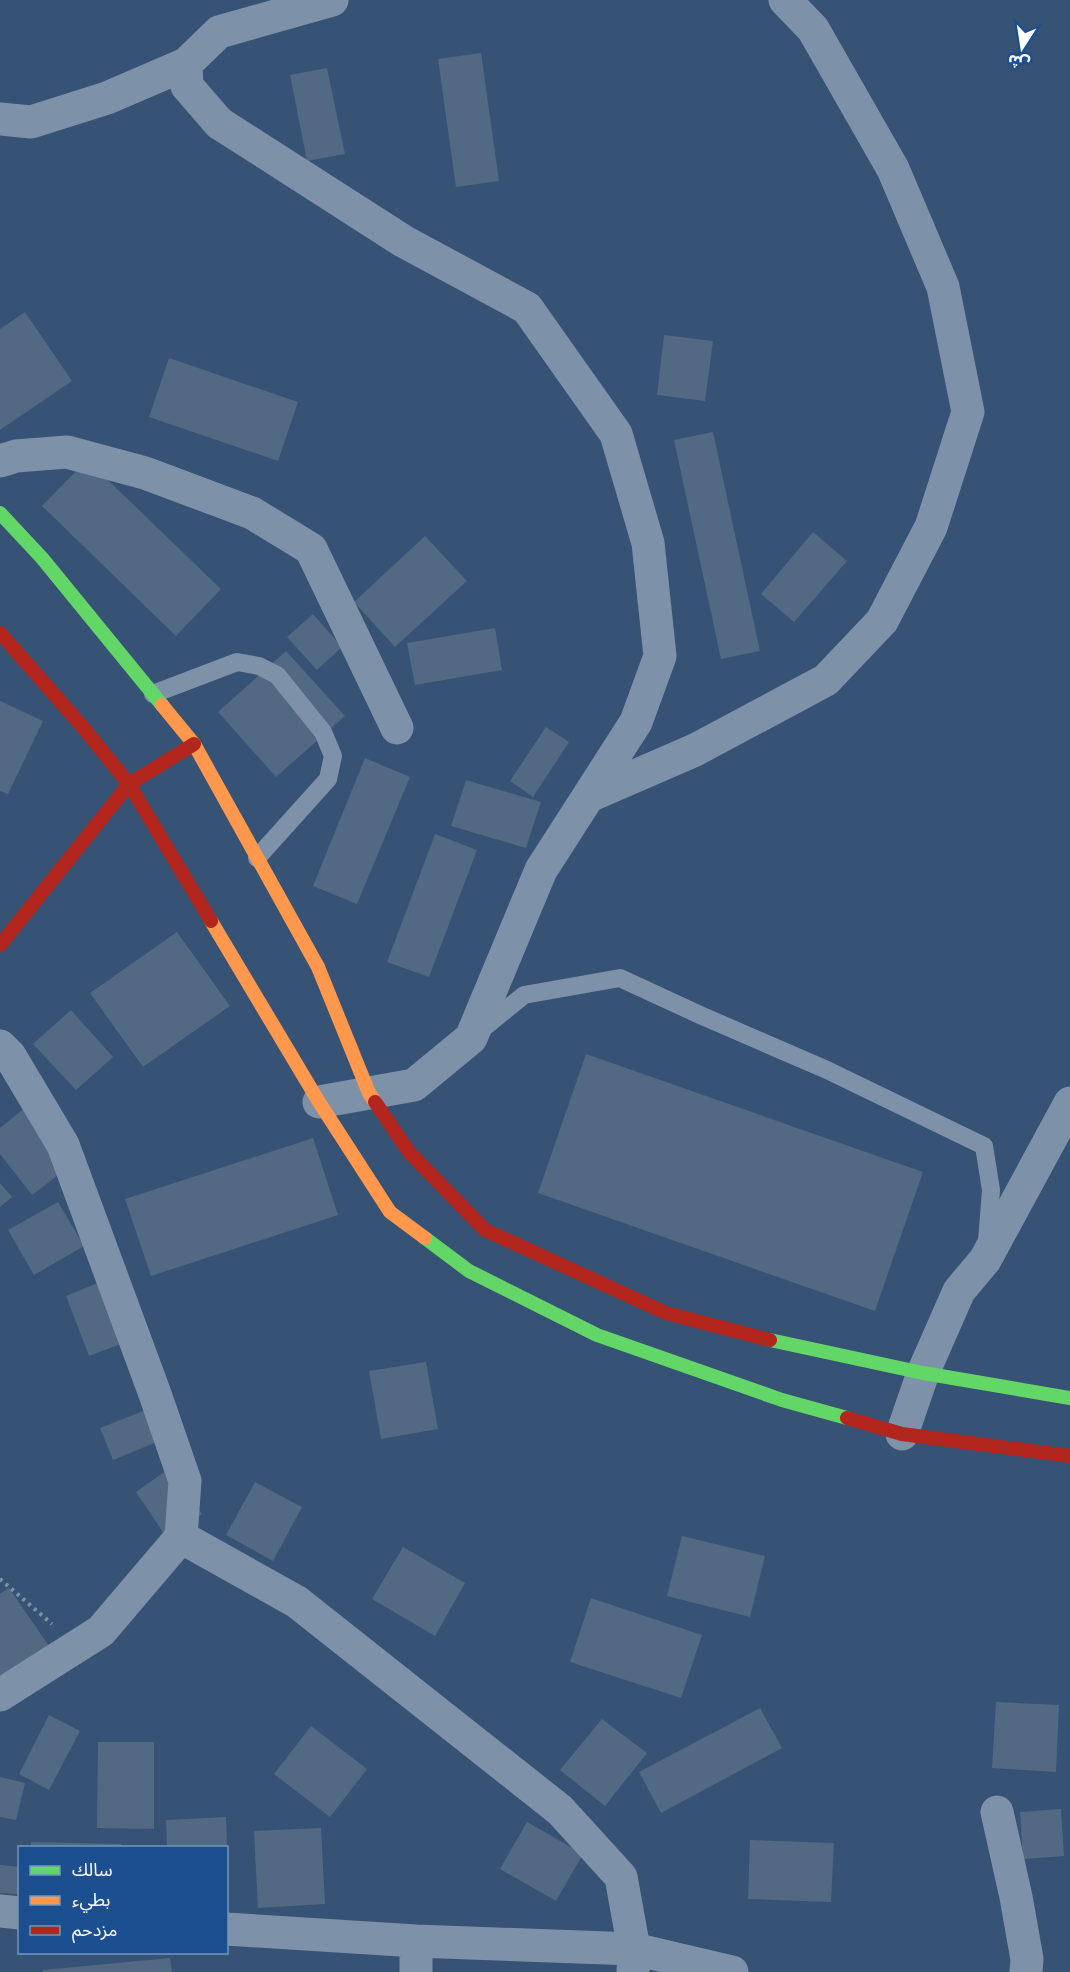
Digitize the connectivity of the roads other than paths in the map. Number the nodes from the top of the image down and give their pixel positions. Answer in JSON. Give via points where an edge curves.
{"nodes":[{"id":1,"x":332,"y":0,"type":"edge"},
{"id":2,"x":785,"y":0,"type":"edge"},
{"id":3,"x":186,"y":64,"type":"junction"},
{"id":4,"x":0,"y":119,"type":"edge"},
{"id":5,"x":0,"y":461,"type":"edge"},
{"id":6,"x":0,"y":513,"type":"edge"},
{"id":7,"x":0,"y":633,"type":"edge"},
{"id":8,"x":153,"y":694,"type":"junction"},
{"id":9,"x":397,"y":728,"type":"dead end"},
{"id":10,"x":194,"y":744,"type":"junction"},
{"id":11,"x":129,"y":784,"type":"junction"},
{"id":12,"x":589,"y":796,"type":"junction"},
{"id":13,"x":257,"y":858,"type":"junction"},
{"id":14,"x":0,"y":945,"type":"edge"},
{"id":15,"x":471,"y":1038,"type":"junction"},
{"id":16,"x":0,"y":1046,"type":"edge"},
{"id":17,"x":369,"y":1093,"type":"junction"},
{"id":18,"x":319,"y":1102,"type":"junction"},
{"id":19,"x":1070,"y":1103,"type":"edge"},
{"id":20,"x":986,"y":1260,"type":"junction"},
{"id":21,"x":922,"y":1373,"type":"junction"},
{"id":22,"x":1070,"y":1398,"type":"edge"},
{"id":23,"x":902,"y":1434,"type":"junction"},
{"id":24,"x":1070,"y":1456,"type":"edge"},
{"id":25,"x":181,"y":1537,"type":"junction"},
{"id":26,"x":0,"y":1695,"type":"edge"},
{"id":27,"x":997,"y":1812,"type":"dead end"},
{"id":28,"x":0,"y":1911,"type":"edge"},
{"id":29,"x":18,"y":1913,"type":"edge"},
{"id":30,"x":228,"y":1929,"type":"edge"},
{"id":31,"x":416,"y":1957,"type":"edge"},
{"id":32,"x":634,"y":1960,"type":"edge"},
{"id":33,"x":732,"y":1972,"type":"edge"},
{"id":34,"x":1026,"y":1972,"type":"edge"}],
"edges":[{"from":1,"to":3,"type":"street","via":[[219,32]]},
{"from":2,"to":12,"type":"street","via":[[813,29],[893,169],[943,287],[968,412],[931,528],[882,621],[826,680],[696,750]]},
{"from":3,"to":4,"type":"street","via":[[107,98],[31,122]]},
{"from":3,"to":12,"type":"street","via":[[187,86],[219,123],[403,241],[527,308],[616,434],[648,543],[660,656],[636,722]]},
{"from":5,"to":9,"type":"street","via":[[67,452],[145,473],[252,513],[311,549]]},
{"from":6,"to":8,"type":"street","via":[[42,558]]},
{"from":7,"to":11,"type":"street"},
{"from":8,"to":10,"type":"street"},
{"from":8,"to":13,"type":"lane","via":[[237,662],[259,666],[277,675],[322,732],[333,756],[328,779]]},
{"from":10,"to":11,"type":"street"},
{"from":10,"to":13,"type":"street"},
{"from":11,"to":14,"type":"street"},
{"from":11,"to":18,"type":"street"},
{"from":12,"to":15,"type":"street","via":[[541,870]]},
{"from":13,"to":17,"type":"street","via":[[318,967]]},
{"from":15,"to":17,"type":"street","via":[[414,1085]]},
{"from":15,"to":20,"type":"lane","via":[[524,994],[620,978],[827,1070],[984,1146],[991,1190]]},
{"from":16,"to":25,"type":"street","via":[[10,1056],[63,1145],[110,1270],[184,1481]]},
{"from":17,"to":18,"type":"street"},
{"from":17,"to":21,"type":"street","via":[[409,1152],[485,1230],[666,1313],[802,1348]]},
{"from":18,"to":23,"type":"street","via":[[390,1212],[469,1271],[597,1335],[782,1400]]},
{"from":19,"to":20,"type":"street"},
{"from":20,"to":21,"type":"street","via":[[959,1290]]},
{"from":21,"to":22,"type":"street"},
{"from":21,"to":23,"type":"street"},
{"from":23,"to":24,"type":"street"},
{"from":25,"to":26,"type":"street","via":[[101,1631]]},
{"from":25,"to":32,"type":"street","via":[[297,1602],[560,1810],[621,1877]]},
{"from":27,"to":34,"type":"street","via":[[1016,1897]]},
{"from":28,"to":29,"type":"street"},
{"from":30,"to":31,"type":"street"},
{"from":31,"to":32,"type":"street"},
{"from":32,"to":33,"type":"street"}]}
